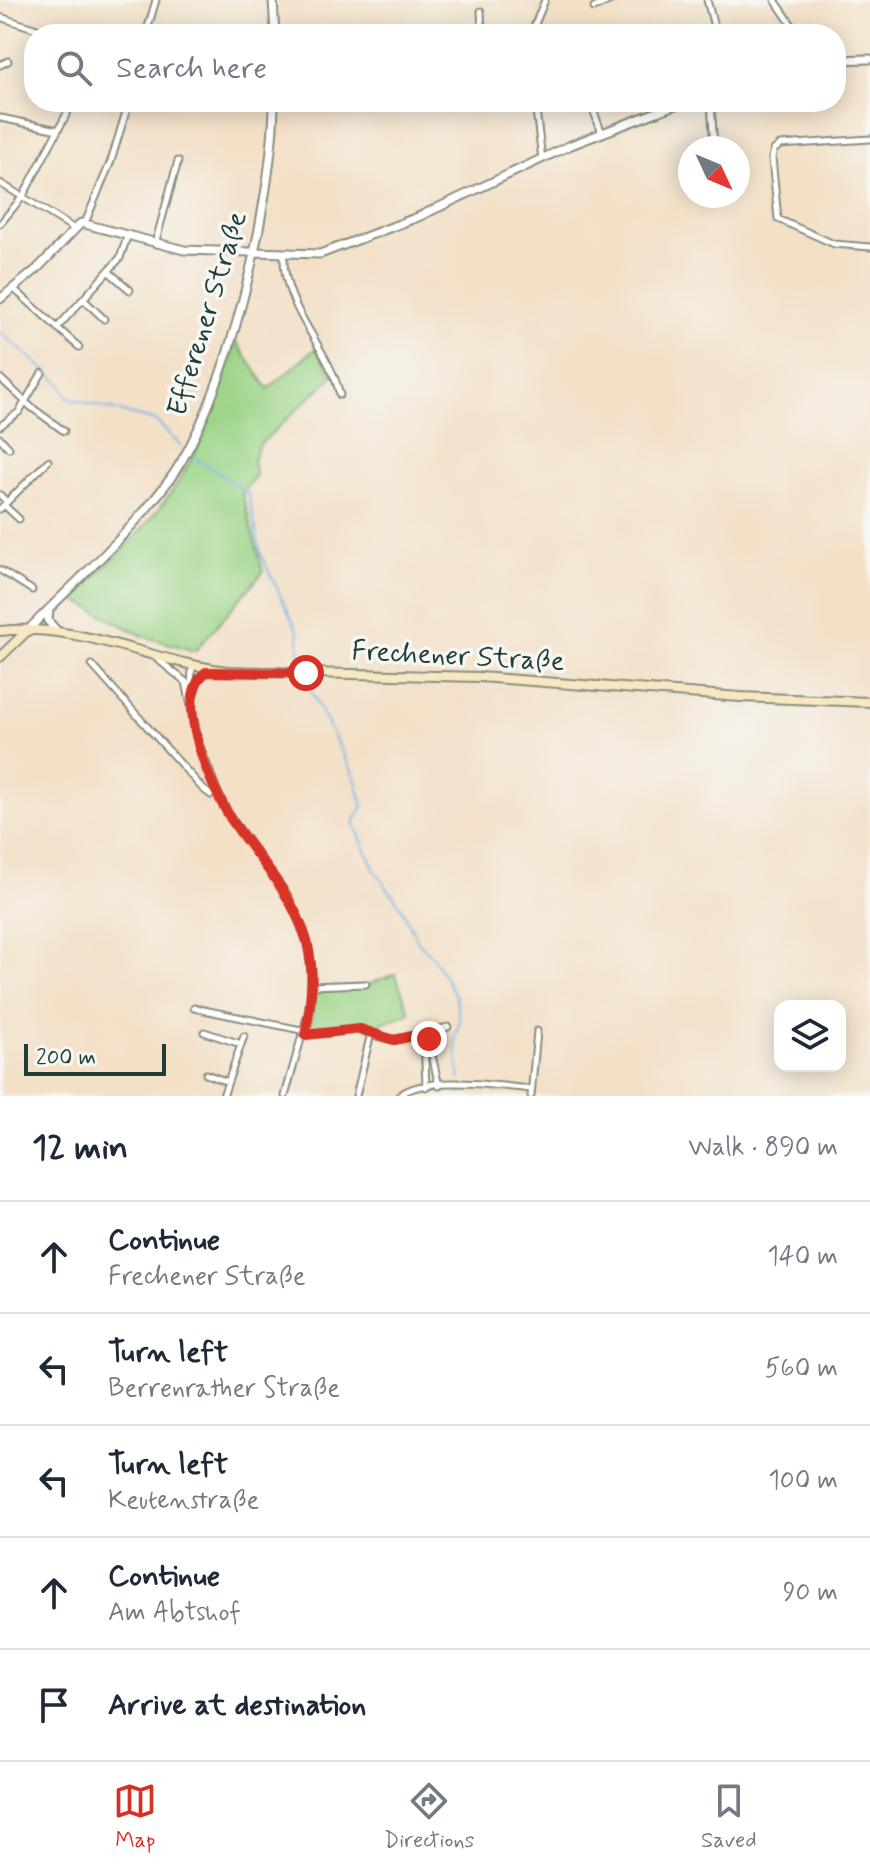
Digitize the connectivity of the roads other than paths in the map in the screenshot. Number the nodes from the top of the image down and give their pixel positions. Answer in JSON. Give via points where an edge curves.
{"nodes":[{"id":1,"x":156,"y":0,"type":"edge"},
{"id":2,"x":273,"y":0,"type":"edge"},
{"id":3,"x":545,"y":0,"type":"edge"},
{"id":4,"x":611,"y":0,"type":"edge"},
{"id":5,"x":707,"y":0,"type":"edge"},
{"id":6,"x":775,"y":0,"type":"edge"},
{"id":7,"x":594,"y":8,"type":"dead end"},
{"id":8,"x":481,"y":11,"type":"dead end"},
{"id":9,"x":0,"y":17,"type":"edge"},
{"id":10,"x":149,"y":24,"type":"edge"},
{"id":11,"x":274,"y":24,"type":"edge"},
{"id":12,"x":482,"y":24,"type":"edge"},
{"id":13,"x":535,"y":24,"type":"edge"},
{"id":14,"x":713,"y":24,"type":"edge"},
{"id":15,"x":791,"y":24,"type":"edge"},
{"id":16,"x":24,"y":25,"type":"edge"},
{"id":17,"x":870,"y":59,"type":"edge"},
{"id":18,"x":846,"y":60,"type":"edge"},
{"id":19,"x":8,"y":61,"type":"dead end"},
{"id":20,"x":0,"y":65,"type":"edge"},
{"id":21,"x":68,"y":112,"type":"edge"},
{"id":22,"x":126,"y":112,"type":"edge"},
{"id":23,"x":274,"y":112,"type":"edge"},
{"id":24,"x":536,"y":112,"type":"edge"},
{"id":25,"x":594,"y":112,"type":"edge"},
{"id":26,"x":657,"y":112,"type":"edge"},
{"id":27,"x":712,"y":112,"type":"edge"},
{"id":28,"x":1,"y":118,"type":"edge"},
{"id":29,"x":58,"y":130,"type":"junction"},
{"id":30,"x":602,"y":133,"type":"junction"},
{"id":31,"x":713,"y":136,"type":"edge"},
{"id":32,"x":870,"y":139,"type":"edge"},
{"id":33,"x":542,"y":159,"type":"junction"},
{"id":34,"x":178,"y":161,"type":"dead end"},
{"id":35,"x":0,"y":183,"type":"edge"},
{"id":36,"x":23,"y":196,"type":"junction"},
{"id":37,"x":85,"y":223,"type":"junction"},
{"id":38,"x":0,"y":224,"type":"edge"},
{"id":39,"x":73,"y":228,"type":"junction"},
{"id":40,"x":127,"y":237,"type":"junction"},
{"id":41,"x":155,"y":245,"type":"junction"},
{"id":42,"x":870,"y":247,"type":"edge"},
{"id":43,"x":253,"y":253,"type":"junction"},
{"id":44,"x":284,"y":255,"type":"junction"},
{"id":45,"x":108,"y":271,"type":"junction"},
{"id":46,"x":13,"y":288,"type":"junction"},
{"id":47,"x":130,"y":290,"type":"dead end"},
{"id":48,"x":0,"y":299,"type":"edge"},
{"id":49,"x":83,"y":299,"type":"junction"},
{"id":50,"x":104,"y":319,"type":"dead end"},
{"id":51,"x":57,"y":328,"type":"junction"},
{"id":52,"x":79,"y":347,"type":"dead end"},
{"id":53,"x":42,"y":373,"type":"dead end"},
{"id":54,"x":0,"y":378,"type":"edge"},
{"id":55,"x":340,"y":395,"type":"dead end"},
{"id":56,"x":25,"y":402,"type":"junction"},
{"id":57,"x":0,"y":426,"type":"edge"},
{"id":58,"x":64,"y":431,"type":"dead end"},
{"id":59,"x":0,"y":438,"type":"edge"},
{"id":60,"x":9,"y":448,"type":"dead end"},
{"id":61,"x":48,"y":461,"type":"dead end"},
{"id":62,"x":0,"y":495,"type":"edge"},
{"id":63,"x":4,"y":505,"type":"edge"},
{"id":64,"x":19,"y":519,"type":"dead end"},
{"id":65,"x":0,"y":570,"type":"edge"},
{"id":66,"x":32,"y":590,"type":"dead end"},
{"id":67,"x":49,"y":609,"type":"junction"},
{"id":68,"x":29,"y":629,"type":"junction"},
{"id":69,"x":57,"y":631,"type":"junction"},
{"id":70,"x":0,"y":632,"type":"edge"},
{"id":71,"x":2,"y":654,"type":"edge"},
{"id":72,"x":153,"y":655,"type":"junction"},
{"id":73,"x":92,"y":665,"type":"dead end"},
{"id":74,"x":192,"y":666,"type":"junction"},
{"id":75,"x":213,"y":669,"type":"junction"},
{"id":76,"x":191,"y":702,"type":"junction"},
{"id":77,"x":870,"y":702,"type":"edge"},
{"id":78,"x":218,"y":793,"type":"junction"},
{"id":79,"x":366,"y":984,"type":"dead end"},
{"id":80,"x":311,"y":986,"type":"junction"},
{"id":81,"x":194,"y":1008,"type":"dead end"},
{"id":82,"x":448,"y":1027,"type":"dead end"},
{"id":83,"x":537,"y":1031,"type":"dead end"},
{"id":84,"x":204,"y":1032,"type":"dead end"},
{"id":85,"x":305,"y":1033,"type":"junction"},
{"id":86,"x":425,"y":1033,"type":"junction"},
{"id":87,"x":372,"y":1035,"type":"junction"},
{"id":88,"x":244,"y":1036,"type":"dead end"},
{"id":89,"x":241,"y":1044,"type":"junction"},
{"id":90,"x":206,"y":1074,"type":"dead end"},
{"id":91,"x":228,"y":1082,"type":"junction"},
{"id":92,"x":439,"y":1086,"type":"junction"},
{"id":93,"x":426,"y":1087,"type":"junction"},
{"id":94,"x":531,"y":1092,"type":"edge"},
{"id":95,"x":223,"y":1096,"type":"edge"},
{"id":96,"x":285,"y":1096,"type":"edge"},
{"id":97,"x":356,"y":1096,"type":"edge"},
{"id":98,"x":399,"y":1096,"type":"edge"}],
"edges":[{"from":1,"to":10,"type":"street"},
{"from":2,"to":11,"type":"street"},
{"from":3,"to":13,"type":"street"},
{"from":4,"to":7,"type":"street"},
{"from":5,"to":14,"type":"street"},
{"from":6,"to":15,"type":"street"},
{"from":8,"to":12,"type":"street"},
{"from":9,"to":16,"type":"street"},
{"from":17,"to":18,"type":"street"},
{"from":19,"to":20,"type":"street"},
{"from":21,"to":29,"type":"street"},
{"from":22,"to":37,"type":"street"},
{"from":23,"to":43,"type":"street","name":"Efferener Straße","via":[[272,158]]},
{"from":24,"to":33,"type":"street"},
{"from":25,"to":30,"type":"street"},
{"from":26,"to":30,"type":"street"},
{"from":27,"to":31,"type":"street"},
{"from":28,"to":29,"type":"street"},
{"from":29,"to":36,"type":"street"},
{"from":30,"to":33,"type":"street"},
{"from":32,"to":42,"type":"street","via":[[780,145],[772,158],[778,219],[834,244]]},
{"from":33,"to":44,"type":"street","via":[[338,248]]},
{"from":34,"to":41,"type":"street"},
{"from":35,"to":36,"type":"street"},
{"from":36,"to":38,"type":"street"},
{"from":36,"to":39,"type":"street"},
{"from":37,"to":39,"type":"street"},
{"from":37,"to":40,"type":"street"},
{"from":39,"to":46,"type":"street"},
{"from":40,"to":41,"type":"street"},
{"from":40,"to":45,"type":"street"},
{"from":41,"to":43,"type":"street"},
{"from":43,"to":44,"type":"street"},
{"from":43,"to":67,"type":"street","name":"Efferener Straße","via":[[223,360],[183,459],[128,531]]},
{"from":44,"to":55,"type":"street","via":[[285,284]]},
{"from":45,"to":47,"type":"street"},
{"from":45,"to":49,"type":"street"},
{"from":46,"to":48,"type":"street"},
{"from":46,"to":51,"type":"street"},
{"from":49,"to":50,"type":"street"},
{"from":49,"to":51,"type":"street"},
{"from":51,"to":52,"type":"street"},
{"from":53,"to":56,"type":"street"},
{"from":54,"to":56,"type":"street"},
{"from":56,"to":57,"type":"street"},
{"from":56,"to":58,"type":"street"},
{"from":59,"to":60,"type":"street"},
{"from":61,"to":63,"type":"street"},
{"from":62,"to":63,"type":"street"},
{"from":63,"to":64,"type":"street"},
{"from":65,"to":66,"type":"street"},
{"from":67,"to":68,"type":"street","name":"Efferener Straße"},
{"from":67,"to":69,"type":"street","via":[[48,621]]},
{"from":68,"to":69,"type":"main road","name":"Frechener Straße"},
{"from":68,"to":70,"type":"main road","name":"Frechener Straße"},
{"from":68,"to":71,"type":"main road","name":"Efferener Straße"},
{"from":69,"to":72,"type":"main road","name":"Frechener Straße"},
{"from":70,"to":71,"type":"main road","via":[[6,639]]},
{"from":72,"to":74,"type":"main road","name":"Frechener Straße"},
{"from":72,"to":76,"type":"street","via":[[183,678]]},
{"from":73,"to":78,"type":"street","via":[[203,789]]},
{"from":74,"to":75,"type":"main road","name":"Frechener Straße"},
{"from":74,"to":76,"type":"street"},
{"from":75,"to":76,"type":"street","via":[[198,679]]},
{"from":75,"to":77,"type":"main road","name":"Frechener Straße","via":[[480,677]]},
{"from":76,"to":78,"type":"street","via":[[199,744]]},
{"from":78,"to":80,"type":"street","via":[[294,907],[310,953]]},
{"from":79,"to":80,"type":"street"},
{"from":80,"to":85,"type":"street"},
{"from":81,"to":85,"type":"street"},
{"from":82,"to":86,"type":"street"},
{"from":83,"to":94,"type":"street"},
{"from":84,"to":89,"type":"street"},
{"from":85,"to":87,"type":"street","via":[[360,1029]]},
{"from":85,"to":96,"type":"street"},
{"from":86,"to":87,"type":"street","via":[[394,1040]]},
{"from":86,"to":92,"type":"street"},
{"from":86,"to":93,"type":"street"},
{"from":87,"to":97,"type":"street"},
{"from":88,"to":89,"type":"street"},
{"from":89,"to":91,"type":"street"},
{"from":90,"to":91,"type":"street"},
{"from":91,"to":95,"type":"street"},
{"from":92,"to":93,"type":"street"},
{"from":92,"to":94,"type":"street","via":[[471,1083]]},
{"from":93,"to":98,"type":"street"}]}
